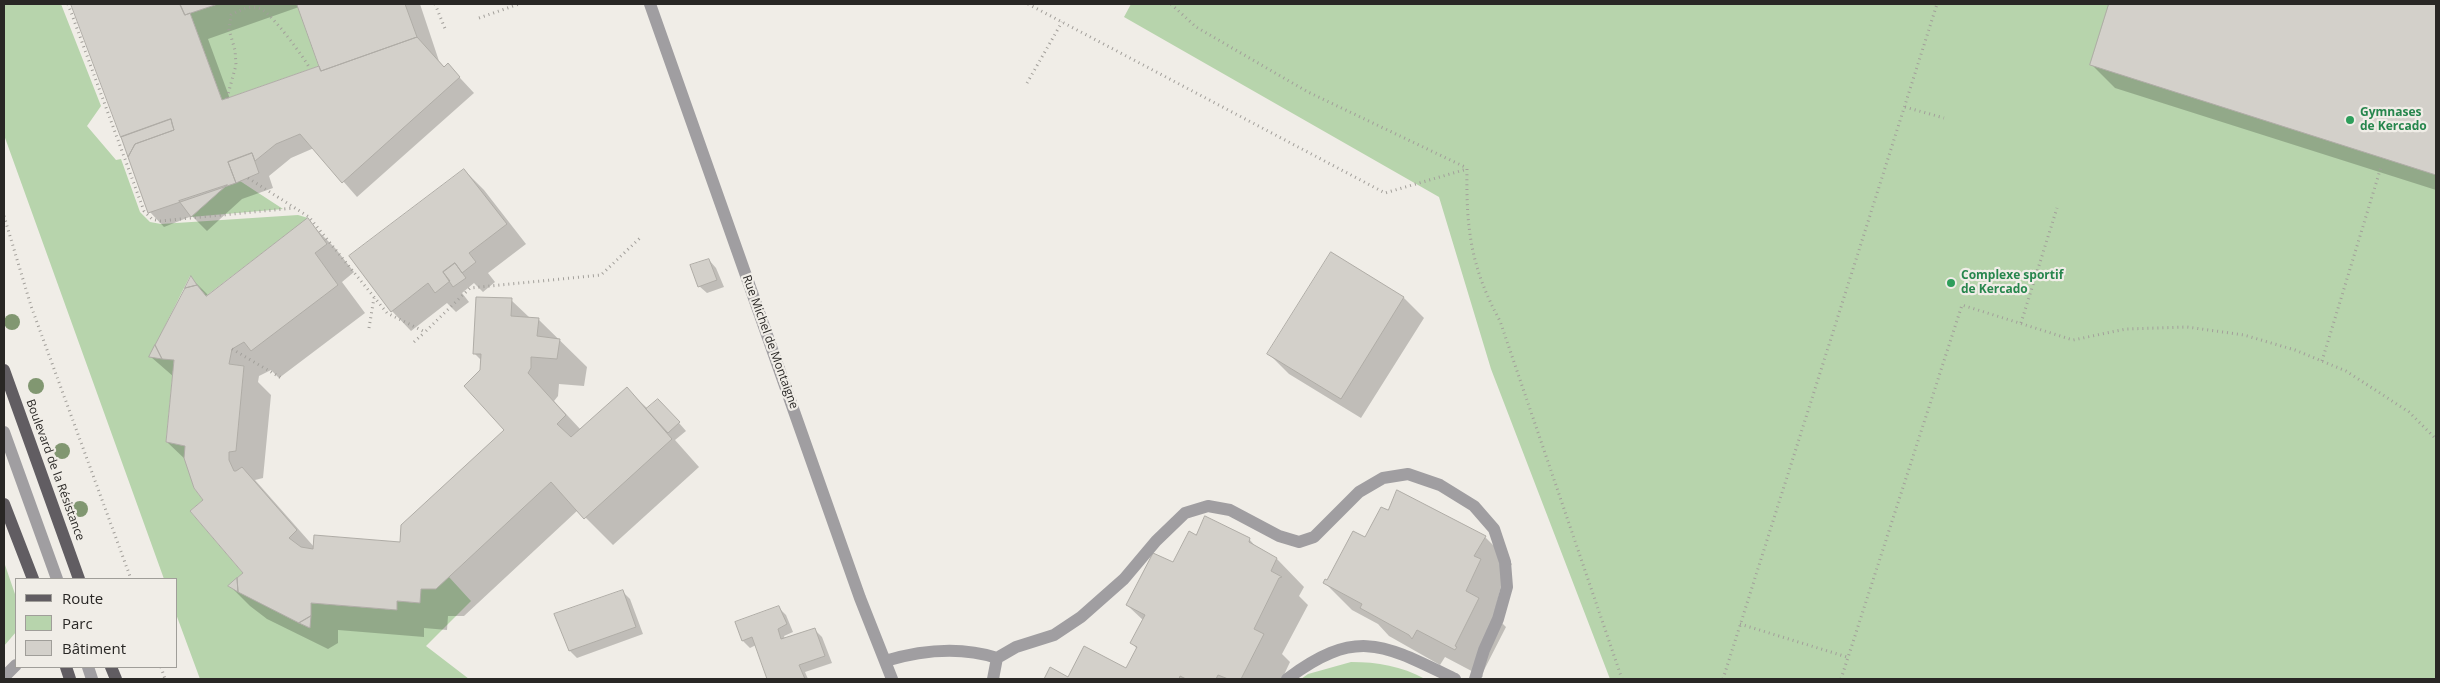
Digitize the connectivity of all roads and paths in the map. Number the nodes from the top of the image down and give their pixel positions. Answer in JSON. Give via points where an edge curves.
{"nodes":[{"id":1,"x":68,"y":4,"type":"edge"},
{"id":2,"x":435,"y":4,"type":"edge"},
{"id":3,"x":519,"y":4,"type":"edge"},
{"id":4,"x":650,"y":4,"type":"edge"},
{"id":5,"x":1028,"y":4,"type":"edge"},
{"id":6,"x":1171,"y":4,"type":"edge"},
{"id":7,"x":1938,"y":4,"type":"edge"},
{"id":8,"x":479,"y":18,"type":"dead end"},
{"id":9,"x":1062,"y":22,"type":"junction"},
{"id":10,"x":446,"y":31,"type":"dead end"},
{"id":11,"x":310,"y":69,"type":"dead end"},
{"id":12,"x":1027,"y":83,"type":"dead end"},
{"id":13,"x":227,"y":98,"type":"dead end"},
{"id":14,"x":1905,"y":107,"type":"junction"},
{"id":15,"x":1944,"y":118,"type":"dead end"},
{"id":16,"x":2381,"y":167,"type":"dead end"},
{"id":17,"x":1467,"y":169,"type":"junction"},
{"id":18,"x":248,"y":178,"type":"dead end"},
{"id":19,"x":295,"y":208,"type":"junction"},
{"id":20,"x":2057,"y":208,"type":"dead end"},
{"id":21,"x":4,"y":216,"type":"edge"},
{"id":22,"x":641,"y":236,"type":"dead end"},
{"id":23,"x":374,"y":298,"type":"junction"},
{"id":24,"x":2021,"y":324,"type":"junction"},
{"id":25,"x":369,"y":328,"type":"dead end"},
{"id":26,"x":425,"y":332,"type":"junction"},
{"id":27,"x":414,"y":342,"type":"dead end"},
{"id":28,"x":232,"y":349,"type":"dead end"},
{"id":29,"x":2322,"y":361,"type":"junction"},
{"id":30,"x":4,"y":370,"type":"edge"},
{"id":31,"x":283,"y":379,"type":"dead end"},
{"id":32,"x":4,"y":432,"type":"edge"},
{"id":33,"x":2436,"y":439,"type":"edge"},
{"id":34,"x":4,"y":504,"type":"edge"},
{"id":35,"x":33,"y":578,"type":"edge"},
{"id":36,"x":56,"y":578,"type":"edge"},
{"id":37,"x":80,"y":578,"type":"edge"},
{"id":38,"x":131,"y":578,"type":"edge"},
{"id":39,"x":1740,"y":624,"type":"junction"},
{"id":40,"x":1848,"y":657,"type":"junction"},
{"id":41,"x":997,"y":658,"type":"junction"},
{"id":42,"x":885,"y":662,"type":"junction"},
{"id":43,"x":15,"y":666,"type":"edge"},
{"id":44,"x":4,"y":677,"type":"edge"},
{"id":45,"x":892,"y":679,"type":"edge"},
{"id":46,"x":993,"y":679,"type":"edge"},
{"id":47,"x":1287,"y":679,"type":"edge"},
{"id":48,"x":1455,"y":679,"type":"edge"},
{"id":49,"x":1475,"y":679,"type":"edge"},
{"id":50,"x":1622,"y":679,"type":"edge"},
{"id":51,"x":1723,"y":679,"type":"edge"},
{"id":52,"x":1841,"y":679,"type":"edge"}],
"edges":[{"from":1,"to":19,"type":"path","via":[[144,211],[152,219],[160,221]]},
{"from":2,"to":10,"type":"path"},
{"from":3,"to":8,"type":"path"},
{"from":4,"to":42,"type":"street","name":"Rue Michel de Montaigne"},
{"from":5,"to":9,"type":"path"},
{"from":6,"to":17,"type":"path","via":[[1196,27],[1308,92]]},
{"from":7,"to":14,"type":"path"},
{"from":9,"to":12,"type":"path"},
{"from":9,"to":17,"type":"path","via":[[1385,193]]},
{"from":11,"to":13,"type":"path","via":[[304,56],[262,9],[252,6],[239,10],[231,15],[228,23],[236,65]]},
{"from":14,"to":15,"type":"path"},
{"from":14,"to":39,"type":"path"},
{"from":16,"to":29,"type":"path"},
{"from":17,"to":50,"type":"path","via":[[1473,260],[1486,296],[1500,321]]},
{"from":18,"to":19,"type":"path"},
{"from":19,"to":23,"type":"path","via":[[309,217]]},
{"from":20,"to":24,"type":"path"},
{"from":21,"to":38,"type":"path","via":[[31,306]]},
{"from":22,"to":26,"type":"path","via":[[601,275],[470,288]]},
{"from":23,"to":25,"type":"path"},
{"from":23,"to":26,"type":"path","via":[[387,314]]},
{"from":24,"to":29,"type":"path","via":[[2072,340],[2126,329],[2187,327],[2244,335]]},
{"from":24,"to":40,"type":"path","via":[[1962,305]]},
{"from":26,"to":27,"type":"path"},
{"from":28,"to":31,"type":"path"},
{"from":29,"to":33,"type":"path","via":[[2346,371],[2410,412]]},
{"from":30,"to":37,"type":"main road","name":"Boulevard de la Résistance"},
{"from":32,"to":36,"type":"street"},
{"from":34,"to":35,"type":"main road"},
{"from":39,"to":40,"type":"path"},
{"from":39,"to":51,"type":"path"},
{"from":40,"to":52,"type":"path"},
{"from":41,"to":42,"type":"street","via":[[972,652],[932,650]]},
{"from":41,"to":46,"type":"street"},
{"from":41,"to":49,"type":"street","via":[[1016,647],[1054,635],[1081,616],[1124,579],[1185,513],[1208,506],[1230,510],[1279,536],[1299,542],[1314,537],[1359,492],[1383,478],[1408,474],[1440,485],[1474,506],[1494,529],[1500,545],[1507,586]]},
{"from":42,"to":45,"type":"street","name":"Rue Michel de Montaigne"},
{"from":43,"to":44,"type":"street"},
{"from":47,"to":48,"type":"street","via":[[1307,664],[1340,648],[1369,644],[1394,651]]}]}
